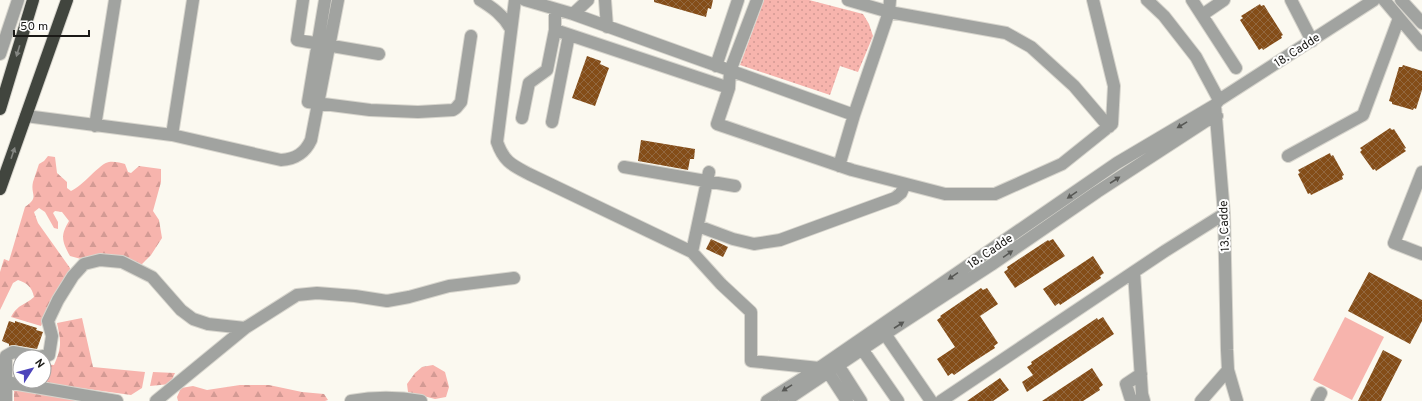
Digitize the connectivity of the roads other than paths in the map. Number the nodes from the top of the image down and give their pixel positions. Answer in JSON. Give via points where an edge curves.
{"nodes":[{"id":1,"x":18,"y":0,"type":"edge"},
{"id":2,"x":33,"y":0,"type":"edge"},
{"id":3,"x":67,"y":0,"type":"edge"},
{"id":4,"x":115,"y":0,"type":"edge"},
{"id":5,"x":194,"y":0,"type":"edge"},
{"id":6,"x":303,"y":0,"type":"edge"},
{"id":7,"x":325,"y":0,"type":"edge"},
{"id":8,"x":338,"y":0,"type":"edge"},
{"id":9,"x":480,"y":0,"type":"edge"},
{"id":10,"x":515,"y":0,"type":"edge"},
{"id":11,"x":525,"y":0,"type":"edge"},
{"id":12,"x":588,"y":0,"type":"edge"},
{"id":13,"x":605,"y":0,"type":"edge"},
{"id":14,"x":738,"y":0,"type":"edge"},
{"id":15,"x":757,"y":0,"type":"edge"},
{"id":16,"x":848,"y":0,"type":"edge"},
{"id":17,"x":1093,"y":0,"type":"edge"},
{"id":18,"x":1147,"y":0,"type":"edge"},
{"id":19,"x":1192,"y":0,"type":"edge"},
{"id":20,"x":1224,"y":0,"type":"edge"},
{"id":21,"x":1291,"y":0,"type":"edge"},
{"id":22,"x":1374,"y":0,"type":"edge"},
{"id":23,"x":1384,"y":0,"type":"edge"},
{"id":24,"x":1401,"y":0,"type":"edge"},
{"id":25,"x":889,"y":6,"type":"edge"},
{"id":26,"x":555,"y":9,"type":"junction"},
{"id":27,"x":573,"y":14,"type":"junction"},
{"id":28,"x":1202,"y":15,"type":"junction"},
{"id":29,"x":1399,"y":18,"type":"junction"},
{"id":30,"x":1422,"y":23,"type":"edge"},
{"id":31,"x":607,"y":27,"type":"junction"},
{"id":32,"x":511,"y":29,"type":"junction"},
{"id":33,"x":555,"y":30,"type":"junction"},
{"id":34,"x":569,"y":35,"type":"junction"},
{"id":35,"x":471,"y":36,"type":"dead end"},
{"id":36,"x":1312,"y":41,"type":"junction"},
{"id":37,"x":324,"y":45,"type":"junction"},
{"id":38,"x":1422,"y":45,"type":"edge"},
{"id":39,"x":0,"y":54,"type":"edge"},
{"id":40,"x":379,"y":54,"type":"dead end"},
{"id":41,"x":687,"y":55,"type":"junction"},
{"id":42,"x":716,"y":66,"type":"junction"},
{"id":43,"x":1236,"y":68,"type":"dead end"},
{"id":44,"x":730,"y":71,"type":"junction"},
{"id":45,"x":683,"y":73,"type":"junction"},
{"id":46,"x":729,"y":88,"type":"junction"},
{"id":47,"x":318,"y":103,"type":"junction"},
{"id":48,"x":1217,"y":107,"type":"junction"},
{"id":49,"x":0,"y":109,"type":"edge"},
{"id":50,"x":854,"y":115,"type":"junction"},
{"id":51,"x":26,"y":116,"type":"junction"},
{"id":52,"x":522,"y":118,"type":"dead end"},
{"id":53,"x":552,"y":122,"type":"dead end"},
{"id":54,"x":95,"y":126,"type":"junction"},
{"id":55,"x":1109,"y":126,"type":"junction"},
{"id":56,"x":172,"y":135,"type":"junction"},
{"id":57,"x":1288,"y":156,"type":"dead end"},
{"id":58,"x":839,"y":166,"type":"junction"},
{"id":59,"x":624,"y":167,"type":"dead end"},
{"id":60,"x":1422,"y":172,"type":"edge"},
{"id":61,"x":708,"y":177,"type":"junction"},
{"id":62,"x":905,"y":184,"type":"junction"},
{"id":63,"x":735,"y":186,"type":"dead end"},
{"id":64,"x":0,"y":190,"type":"edge"},
{"id":65,"x":1224,"y":214,"type":"junction"},
{"id":66,"x":698,"y":226,"type":"junction"},
{"id":67,"x":692,"y":252,"type":"junction"},
{"id":68,"x":1422,"y":254,"type":"edge"},
{"id":69,"x":1134,"y":272,"type":"junction"},
{"id":70,"x":514,"y":278,"type":"dead end"},
{"id":71,"x":245,"y":328,"type":"junction"},
{"id":72,"x":885,"y":334,"type":"junction"},
{"id":73,"x":862,"y":349,"type":"junction"},
{"id":74,"x":828,"y":368,"type":"junction"},
{"id":75,"x":1228,"y":370,"type":"junction"},
{"id":76,"x":1141,"y":374,"type":"junction"},
{"id":77,"x":6,"y":382,"type":"junction"},
{"id":78,"x":6,"y":401,"type":"edge"},
{"id":79,"x":117,"y":401,"type":"edge"},
{"id":80,"x":156,"y":401,"type":"edge"},
{"id":81,"x":351,"y":401,"type":"edge"},
{"id":82,"x":421,"y":401,"type":"edge"},
{"id":83,"x":767,"y":401,"type":"edge"},
{"id":84,"x":785,"y":401,"type":"edge"},
{"id":85,"x":847,"y":401,"type":"edge"},
{"id":86,"x":861,"y":401,"type":"edge"},
{"id":87,"x":898,"y":401,"type":"edge"},
{"id":88,"x":931,"y":401,"type":"edge"},
{"id":89,"x":941,"y":401,"type":"edge"},
{"id":90,"x":1133,"y":401,"type":"edge"},
{"id":91,"x":1144,"y":401,"type":"edge"},
{"id":92,"x":1201,"y":401,"type":"edge"},
{"id":93,"x":1237,"y":401,"type":"edge"}],
"edges":[{"from":1,"to":39,"type":"street"},
{"from":2,"to":49,"type":"highway","one_way":true},
{"from":3,"to":51,"type":"highway"},
{"from":4,"to":54,"type":"street"},
{"from":5,"to":56,"type":"street"},
{"from":6,"to":37,"type":"street","via":[[297,40]]},
{"from":7,"to":37,"type":"street"},
{"from":8,"to":37,"type":"street"},
{"from":9,"to":32,"type":"street","via":[[498,11]]},
{"from":10,"to":32,"type":"street"},
{"from":11,"to":26,"type":"street"},
{"from":12,"to":27,"type":"street"},
{"from":13,"to":31,"type":"street"},
{"from":14,"to":42,"type":"street"},
{"from":15,"to":44,"type":"street"},
{"from":16,"to":25,"type":"street"},
{"from":17,"to":55,"type":"street","via":[[1114,86],[1112,124]]},
{"from":18,"to":48,"type":"street","name":"13. Cadde","via":[[1164,16],[1196,57]]},
{"from":19,"to":28,"type":"street"},
{"from":20,"to":28,"type":"street"},
{"from":21,"to":36,"type":"street"},
{"from":22,"to":36,"type":"street","name":"18. Cadde"},
{"from":23,"to":29,"type":"street"},
{"from":24,"to":30,"type":"street"},
{"from":25,"to":50,"type":"street"},
{"from":25,"to":55,"type":"street","via":[[1006,33],[1032,47],[1074,86]]},
{"from":26,"to":27,"type":"street"},
{"from":26,"to":33,"type":"street"},
{"from":27,"to":31,"type":"street"},
{"from":28,"to":43,"type":"street"},
{"from":29,"to":38,"type":"street"},
{"from":29,"to":57,"type":"street","via":[[1363,115]]},
{"from":31,"to":41,"type":"street"},
{"from":32,"to":67,"type":"street","via":[[497,142],[505,159],[529,174]]},
{"from":33,"to":34,"type":"street"},
{"from":33,"to":52,"type":"street","via":[[547,70],[529,83]]},
{"from":34,"to":45,"type":"street"},
{"from":34,"to":53,"type":"street"},
{"from":35,"to":47,"type":"street","via":[[461,102],[453,110],[377,110]]},
{"from":36,"to":48,"type":"street","name":"18. Cadde"},
{"from":37,"to":40,"type":"street"},
{"from":37,"to":47,"type":"street","via":[[308,102]]},
{"from":41,"to":42,"type":"street"},
{"from":41,"to":45,"type":"street"},
{"from":42,"to":44,"type":"street"},
{"from":44,"to":46,"type":"street"},
{"from":44,"to":50,"type":"street"},
{"from":45,"to":46,"type":"street"},
{"from":46,"to":58,"type":"street","via":[[717,124]]},
{"from":47,"to":56,"type":"street","via":[[309,146],[288,160]]},
{"from":48,"to":65,"type":"street","name":"13. Cadde"},
{"from":72,"to":48,"type":"street","name":"18. Cadde","one_way":true,"via":[[1206,121]]},
{"from":48,"to":74,"type":"street","name":"18. Cadde","one_way":true,"via":[[1118,163]]},
{"from":50,"to":58,"type":"street"},
{"from":51,"to":54,"type":"street"},
{"from":64,"to":51,"type":"highway","one_way":true},
{"from":54,"to":56,"type":"street"},
{"from":55,"to":62,"type":"street","via":[[1062,164],[995,194],[945,194]]},
{"from":58,"to":62,"type":"street"},
{"from":59,"to":61,"type":"street"},
{"from":60,"to":68,"type":"street","via":[[1394,243]]},
{"from":61,"to":63,"type":"street"},
{"from":61,"to":66,"type":"street"},
{"from":62,"to":66,"type":"street","via":[[895,198],[780,240],[754,244]]},
{"from":65,"to":69,"type":"street"},
{"from":65,"to":75,"type":"street","name":"13. Cadde"},
{"from":66,"to":67,"type":"street"},
{"from":67,"to":74,"type":"street","via":[[751,312],[751,361]]},
{"from":69,"to":76,"type":"street"},
{"from":69,"to":89,"type":"street"},
{"from":70,"to":71,"type":"street","via":[[449,286],[387,301],[317,293],[297,295]]},
{"from":71,"to":77,"type":"street","via":[[208,324],[193,319],[181,310],[152,277],[122,262],[100,260],[84,264],[58,300],[48,322],[52,336],[49,355],[38,357],[13,352],[6,356]]},
{"from":71,"to":80,"type":"street"},
{"from":72,"to":73,"type":"street","name":"18. Cadde"},
{"from":72,"to":88,"type":"street"},
{"from":73,"to":74,"type":"street","name":"18. Cadde"},
{"from":73,"to":87,"type":"street"},
{"from":74,"to":83,"type":"street","name":"18. Cadde","one_way":true},
{"from":74,"to":84,"type":"street","name":"18. Cadde"},
{"from":74,"to":85,"type":"street"},
{"from":74,"to":86,"type":"street"},
{"from":75,"to":92,"type":"street"},
{"from":75,"to":93,"type":"street","name":"13. Cadde"},
{"from":76,"to":90,"type":"street","via":[[1126,384]]},
{"from":76,"to":91,"type":"street"},
{"from":77,"to":78,"type":"street"},
{"from":77,"to":79,"type":"street"},
{"from":81,"to":82,"type":"street"}]}
